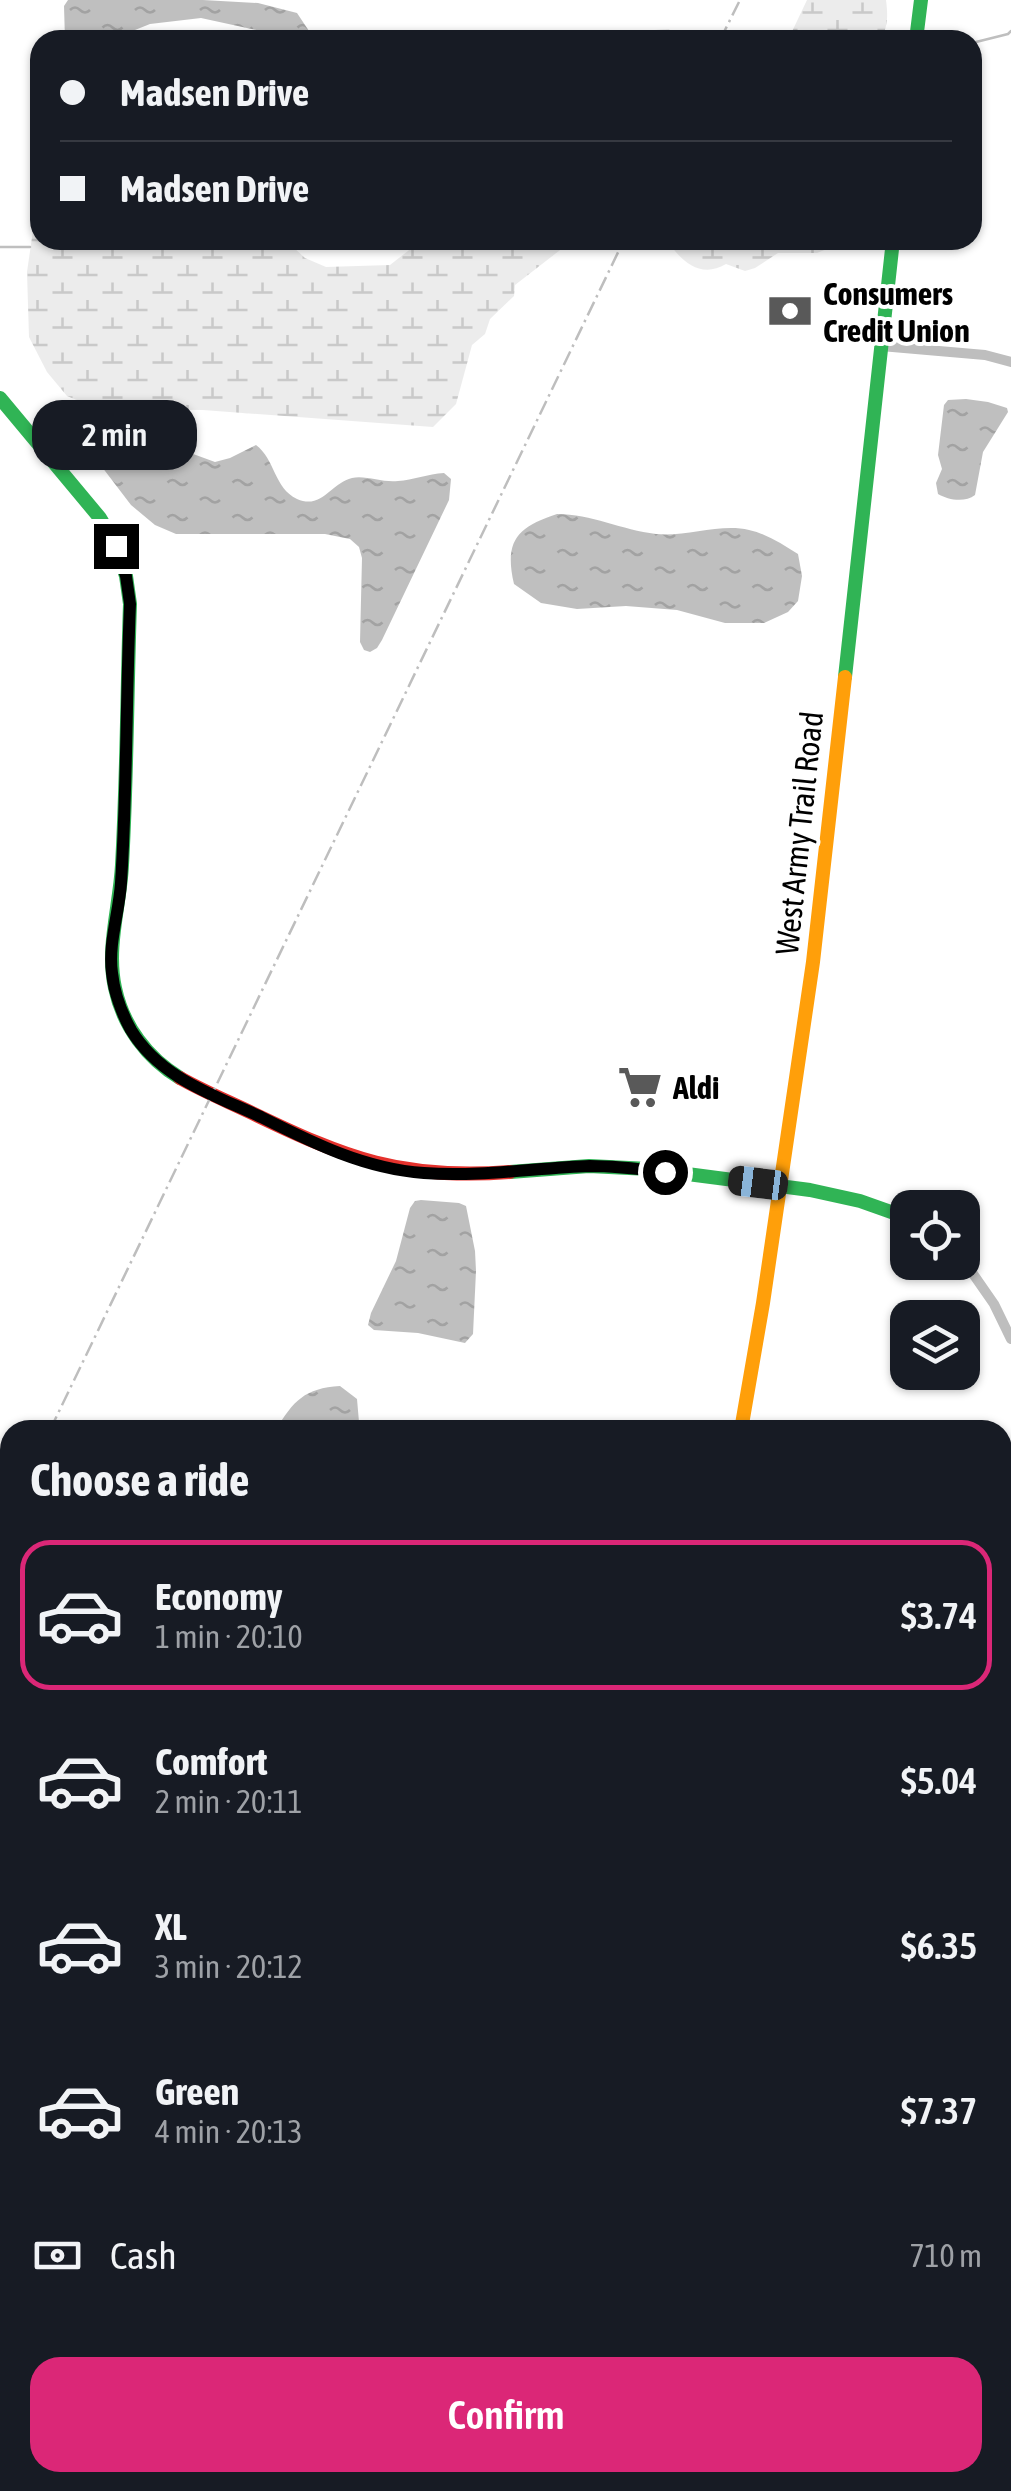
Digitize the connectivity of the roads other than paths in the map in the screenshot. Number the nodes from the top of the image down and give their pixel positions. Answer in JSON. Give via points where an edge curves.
{"nodes":[{"id":1,"x":921,"y":0,"type":"edge"},
{"id":2,"x":917,"y":30,"type":"edge"},
{"id":3,"x":892,"y":250,"type":"edge"},
{"id":4,"x":881,"y":346,"type":"junction"},
{"id":5,"x":1011,"y":362,"type":"edge"},
{"id":6,"x":0,"y":398,"type":"edge"},
{"id":7,"x":780,"y":1186,"type":"junction"},
{"id":8,"x":890,"y":1210,"type":"edge"},
{"id":9,"x":977,"y":1280,"type":"edge"},
{"id":10,"x":1011,"y":1339,"type":"edge"},
{"id":11,"x":743,"y":1420,"type":"edge"}],
"edges":[{"from":1,"to":2,"type":"street"},
{"from":3,"to":4,"type":"street","name":"West Army Trail Road"},
{"from":4,"to":5,"type":"street"},
{"from":4,"to":7,"type":"street","name":"West Army Trail Road","via":[[819,917]]},
{"from":6,"to":7,"type":"street","via":[[100,518],[126,576],[121,888],[112,974],[121,1008],[148,1053],[212,1095],[326,1148],[386,1167],[450,1174],[602,1166]]},
{"from":7,"to":8,"type":"street"},
{"from":7,"to":11,"type":"street","name":"West Army Trail Road"},
{"from":9,"to":10,"type":"street"}]}
